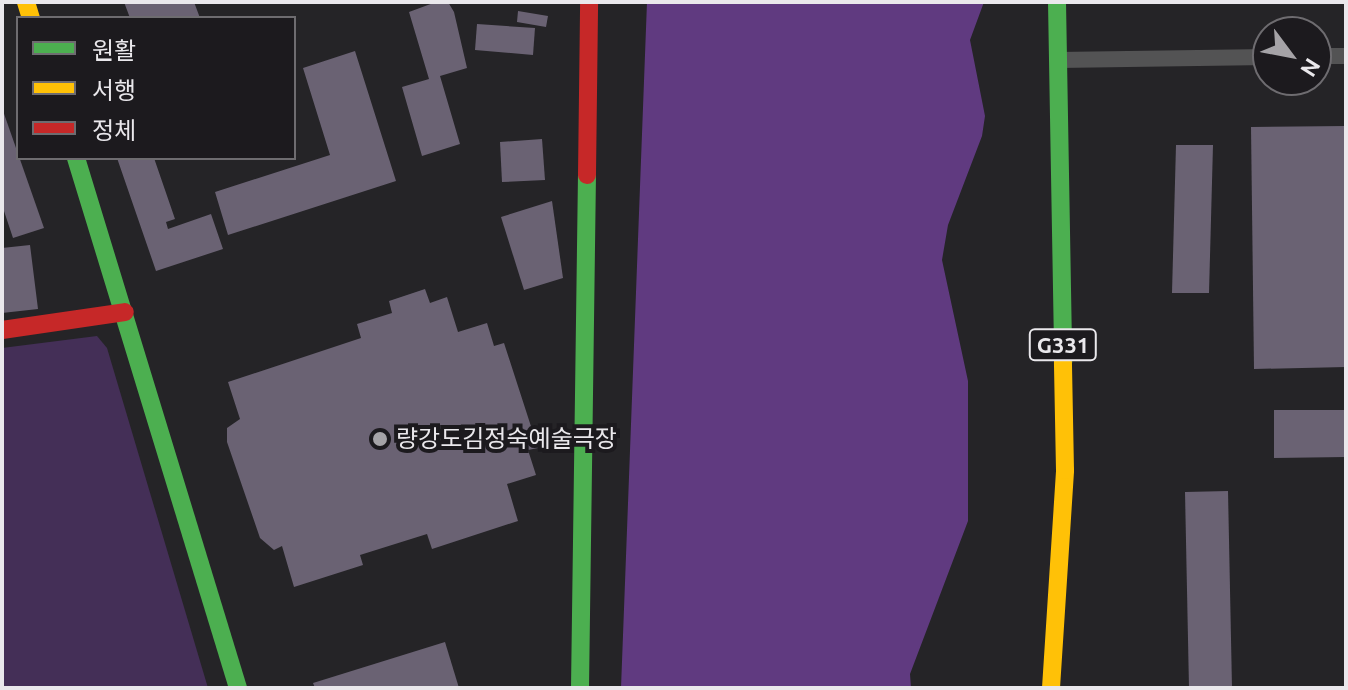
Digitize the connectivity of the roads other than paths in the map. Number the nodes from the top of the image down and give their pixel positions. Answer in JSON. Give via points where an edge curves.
{"nodes":[{"id":1,"x":589,"y":2,"type":"edge"},
{"id":2,"x":1057,"y":2,"type":"edge"},
{"id":3,"x":1252,"y":57,"type":"edge"},
{"id":4,"x":1058,"y":60,"type":"junction"},
{"id":5,"x":77,"y":160,"type":"edge"},
{"id":6,"x":125,"y":312,"type":"junction"},
{"id":7,"x":2,"y":330,"type":"edge"},
{"id":8,"x":238,"y":688,"type":"edge"},
{"id":9,"x":580,"y":688,"type":"edge"},
{"id":10,"x":1051,"y":688,"type":"edge"}],
"edges":[{"from":1,"to":9,"type":"main road"},
{"from":2,"to":4,"type":"main road","number":"G331"},
{"from":3,"to":4,"type":"street"},
{"from":4,"to":10,"type":"main road","number":"G331","via":[[1065,470]]},
{"from":5,"to":6,"type":"main road"},
{"from":6,"to":7,"type":"main road"},
{"from":6,"to":8,"type":"main road"}]}
